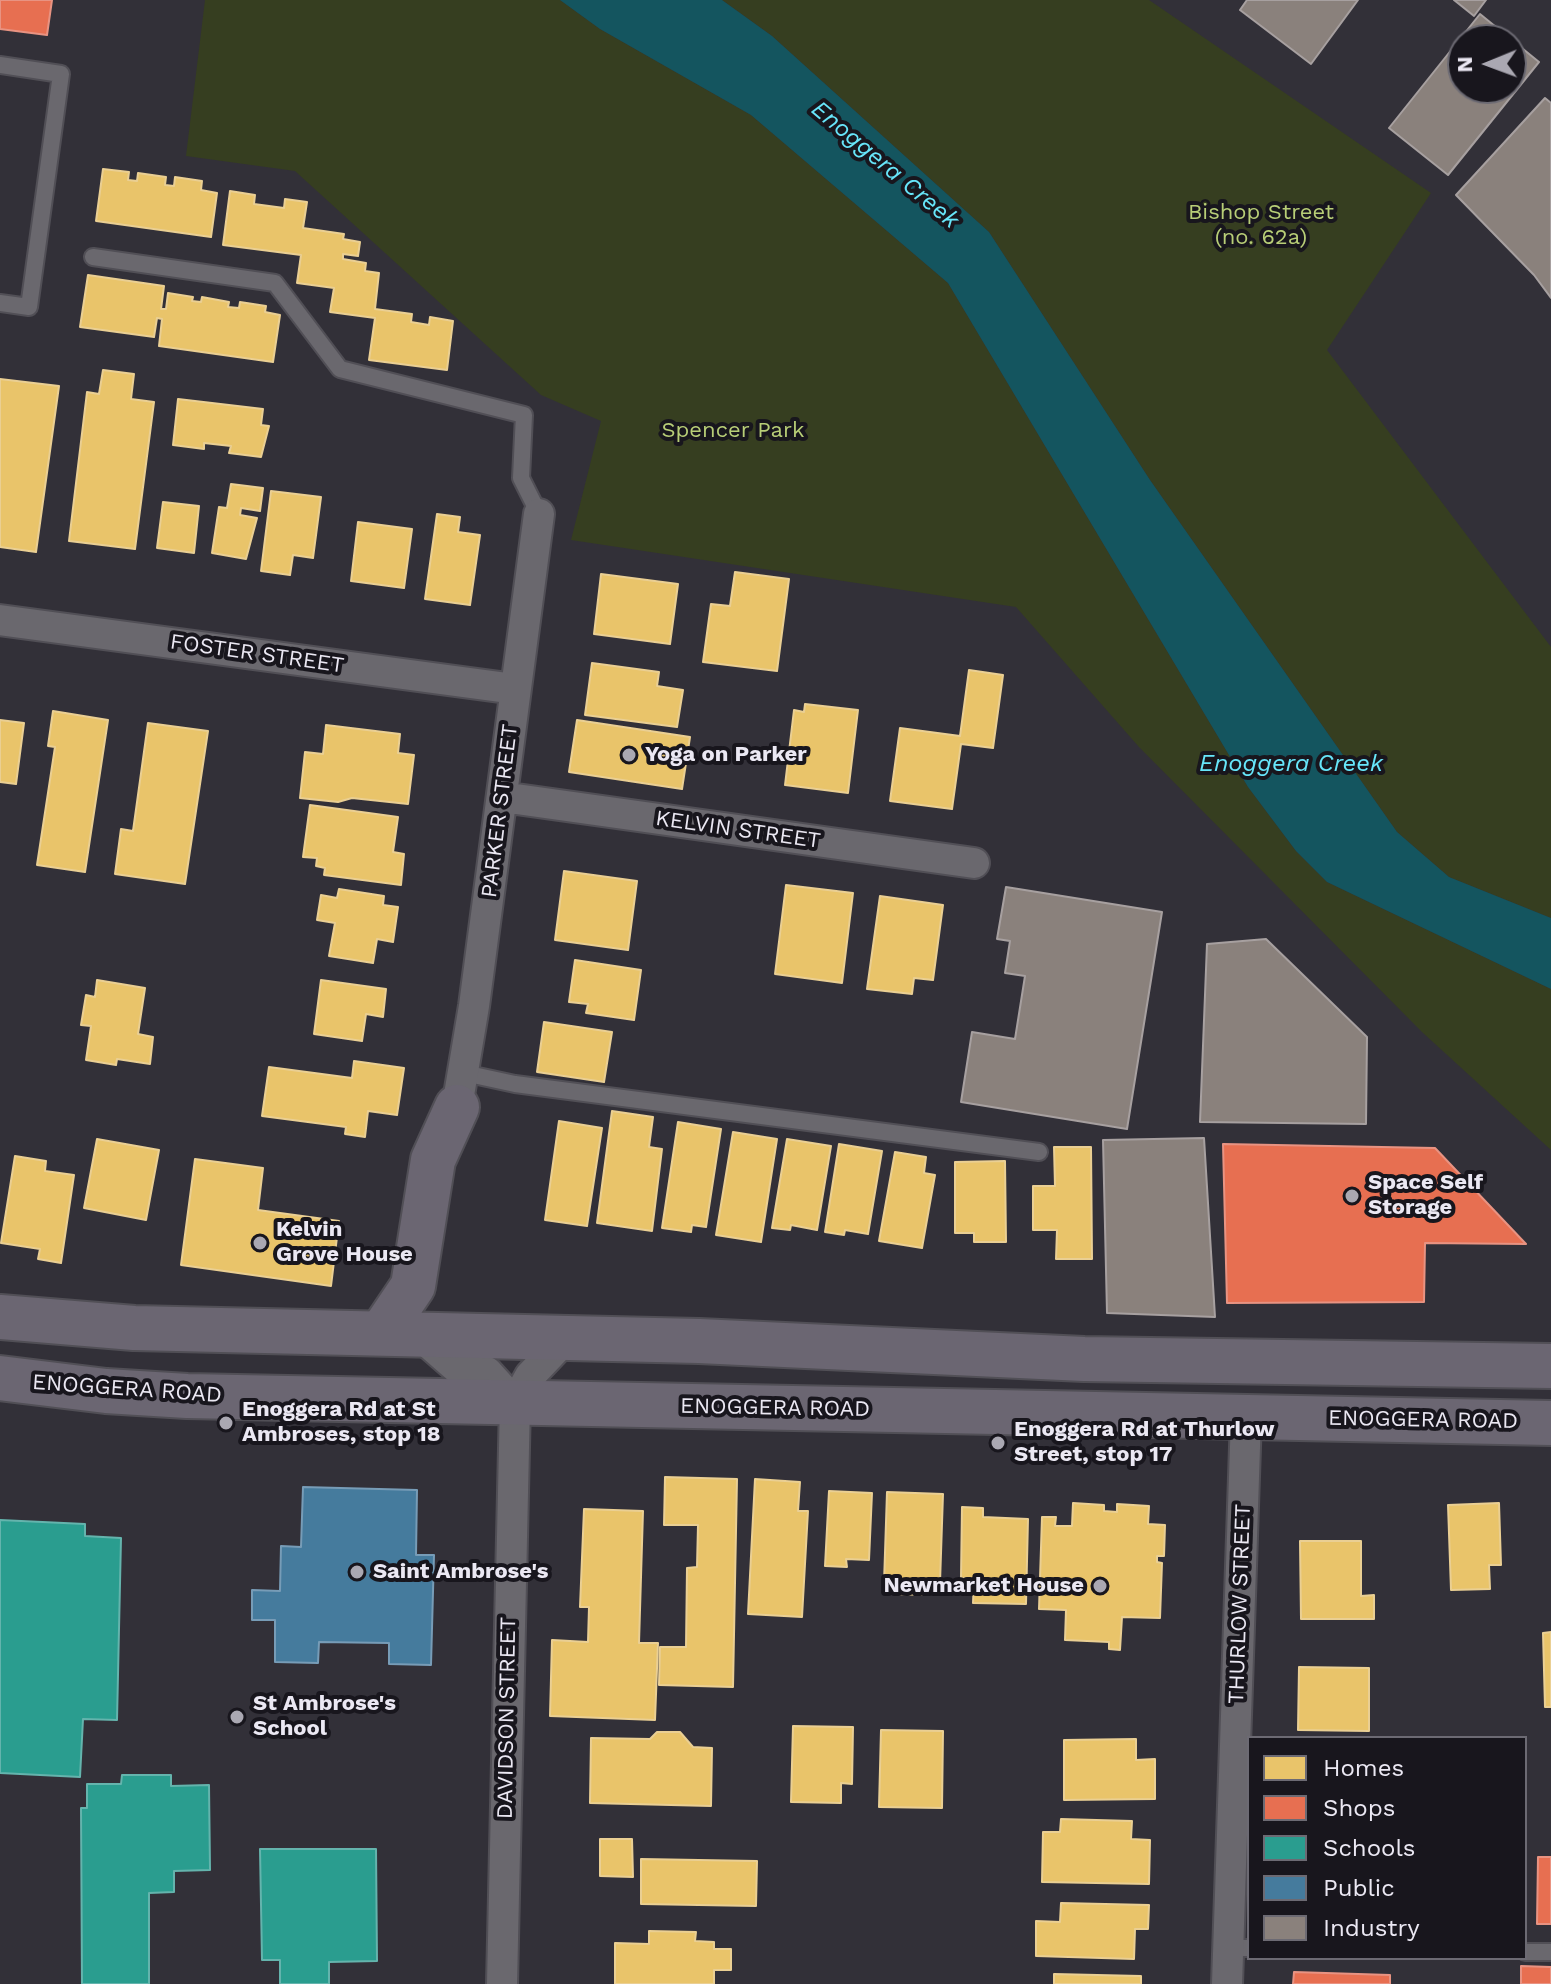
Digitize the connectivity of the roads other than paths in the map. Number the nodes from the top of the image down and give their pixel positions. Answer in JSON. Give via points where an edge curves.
{"nodes":[{"id":1,"x":0,"y":65,"type":"edge"},
{"id":2,"x":93,"y":257,"type":"dead end"},
{"id":3,"x":0,"y":303,"type":"edge"},
{"id":4,"x":539,"y":514,"type":"joint"},
{"id":5,"x":0,"y":620,"type":"edge"},
{"id":6,"x":515,"y":689,"type":"junction"},
{"id":7,"x":502,"y":797,"type":"junction"},
{"id":8,"x":974,"y":863,"type":"dead end"},
{"id":9,"x":460,"y":1090,"type":"junction"},
{"id":10,"x":1039,"y":1152,"type":"dead end"},
{"id":11,"x":0,"y":1317,"type":"edge"},
{"id":12,"x":399,"y":1333,"type":"junction"},
{"id":13,"x":567,"y":1337,"type":"junction"},
{"id":14,"x":1551,"y":1366,"type":"edge"},
{"id":15,"x":0,"y":1378,"type":"edge"},
{"id":16,"x":515,"y":1403,"type":"junction"},
{"id":17,"x":1246,"y":1417,"type":"junction"},
{"id":18,"x":1551,"y":1423,"type":"edge"},
{"id":19,"x":1238,"y":1948,"type":"edge"},
{"id":20,"x":1527,"y":1952,"type":"edge"},
{"id":21,"x":1551,"y":1952,"type":"edge"},
{"id":22,"x":502,"y":1984,"type":"edge"},
{"id":23,"x":1227,"y":1984,"type":"edge"}],
"edges":[{"from":1,"to":3,"type":"lane","via":[[61,74],[29,307]]},
{"from":2,"to":4,"type":"lane","via":[[275,283],[340,369],[524,415],[521,478]]},
{"from":4,"to":6,"type":"street","name":"PARKER STREET"},
{"from":5,"to":6,"type":"street","name":"FOSTER STREET"},
{"from":6,"to":7,"type":"street","name":"PARKER STREET"},
{"from":7,"to":8,"type":"street","name":"KELVIN STREET"},
{"from":7,"to":9,"type":"street","name":"PARKER STREET"},
{"from":9,"to":10,"type":"lane","via":[[515,1084]]},
{"from":9,"to":12,"type":"main road","via":[[433,1160],[413,1286]]},
{"from":11,"to":12,"type":"main road","via":[[134,1328]]},
{"from":12,"to":13,"type":"main road"},
{"from":12,"to":16,"type":"street","via":[[457,1368],[487,1372]]},
{"from":13,"to":14,"type":"main road","via":[[1084,1359]]},
{"from":13,"to":16,"type":"street","via":[[530,1376]]},
{"from":15,"to":16,"type":"main road","name":"ENOGGERA ROAD","via":[[174,1395]]},
{"from":16,"to":17,"type":"main road","name":"ENOGGERA ROAD"},
{"from":16,"to":22,"type":"street","name":"DAVIDSON STREET"},
{"from":17,"to":18,"type":"main road","name":"ENOGGERA ROAD"},
{"from":17,"to":19,"type":"street","name":"THURLOW STREET"},
{"from":19,"to":23,"type":"street","name":"THURLOW STREET"},
{"from":20,"to":21,"type":"lane"}]}
